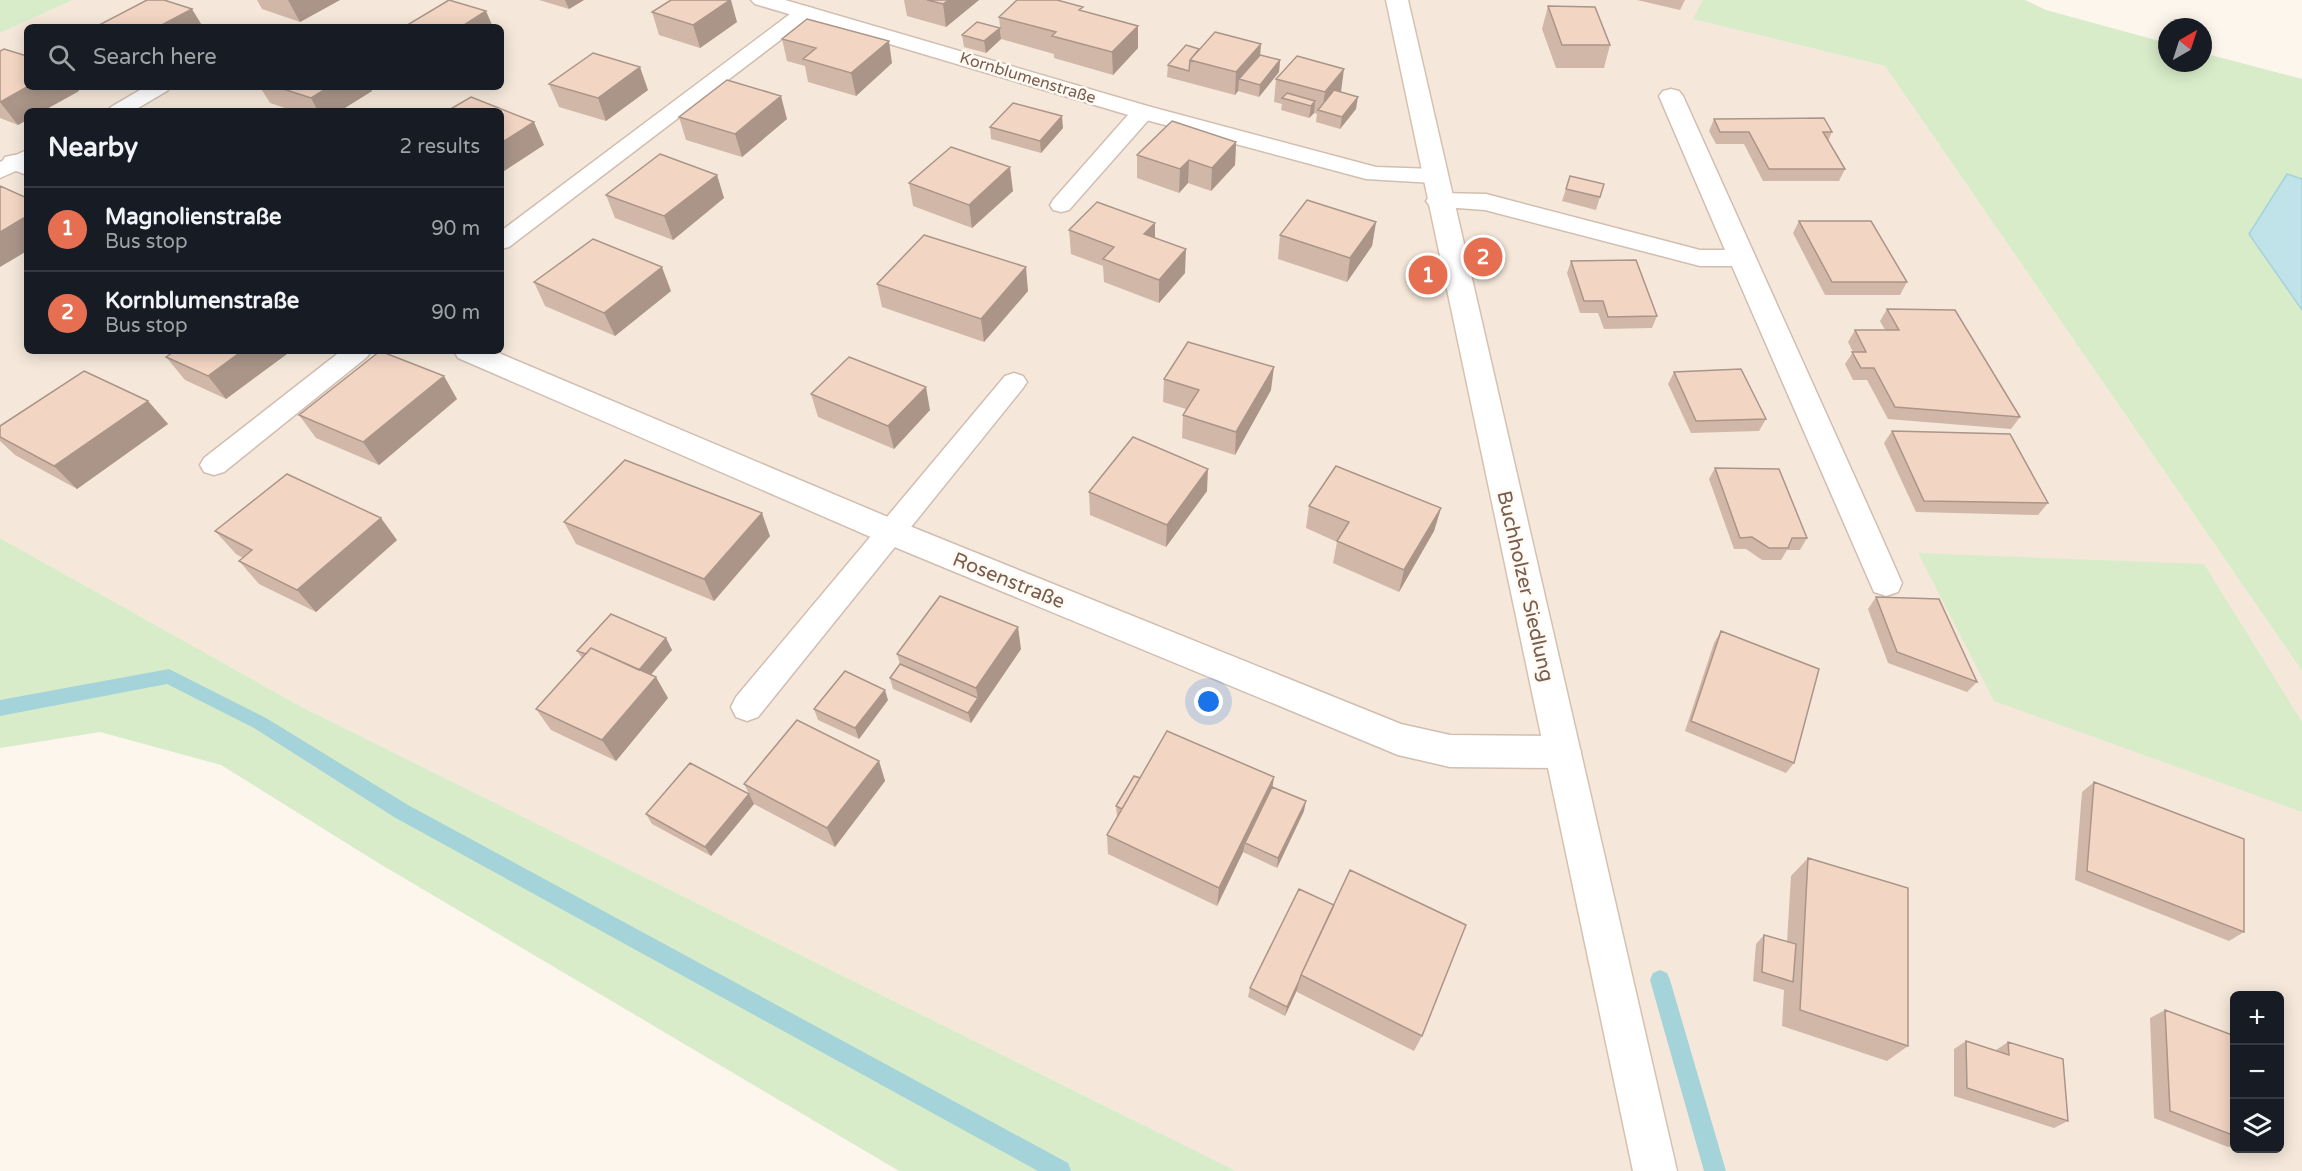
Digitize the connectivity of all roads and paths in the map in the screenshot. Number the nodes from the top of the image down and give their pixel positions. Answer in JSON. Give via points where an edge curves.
{"nodes":[{"id":1,"x":762,"y":0,"type":"edge"},
{"id":2,"x":1397,"y":0,"type":"edge"},
{"id":3,"x":805,"y":12,"type":"junction"},
{"id":4,"x":155,"y":90,"type":"edge"},
{"id":5,"x":1671,"y":96,"type":"dead end"},
{"id":6,"x":123,"y":108,"type":"edge"},
{"id":7,"x":1143,"y":112,"type":"junction"},
{"id":8,"x":1437,"y":188,"type":"junction"},
{"id":9,"x":1061,"y":205,"type":"dead end"},
{"id":10,"x":504,"y":240,"type":"edge"},
{"id":11,"x":1740,"y":258,"type":"junction"},
{"id":12,"x":354,"y":354,"type":"edge"},
{"id":13,"x":475,"y":354,"type":"edge"},
{"id":14,"x":1014,"y":382,"type":"dead end"},
{"id":15,"x":214,"y":465,"type":"dead end"},
{"id":16,"x":891,"y":532,"type":"junction"},
{"id":17,"x":1886,"y":583,"type":"dead end"},
{"id":18,"x":747,"y":707,"type":"dead end"},
{"id":19,"x":1563,"y":752,"type":"junction"},
{"id":20,"x":1655,"y":1171,"type":"edge"}],
"edges":[{"from":1,"to":3,"type":"street","name":"Kornblumenstraße"},
{"from":2,"to":8,"type":"street","name":"Buchholzer Siedlung"},
{"from":3,"to":7,"type":"street","name":"Kornblumenstraße"},
{"from":3,"to":10,"type":"lane"},
{"from":4,"to":6,"type":"lane"},
{"from":5,"to":11,"type":"street"},
{"from":7,"to":8,"type":"street","name":"Kornblumenstraße"},
{"from":7,"to":9,"type":"lane"},
{"from":8,"to":11,"type":"street","name":"Kornblumenstraße","via":[[1700,258]]},
{"from":8,"to":19,"type":"street","name":"Buchholzer Siedlung"},
{"from":11,"to":17,"type":"street"},
{"from":12,"to":15,"type":"lane"},
{"from":13,"to":16,"type":"street","name":"Rosenstraße"},
{"from":14,"to":16,"type":"lane"},
{"from":16,"to":18,"type":"lane"},
{"from":16,"to":19,"type":"street","name":"Rosenstraße","via":[[1398,739],[1450,751]]},
{"from":19,"to":20,"type":"street","name":"Buchholzer Siedlung"}]}
